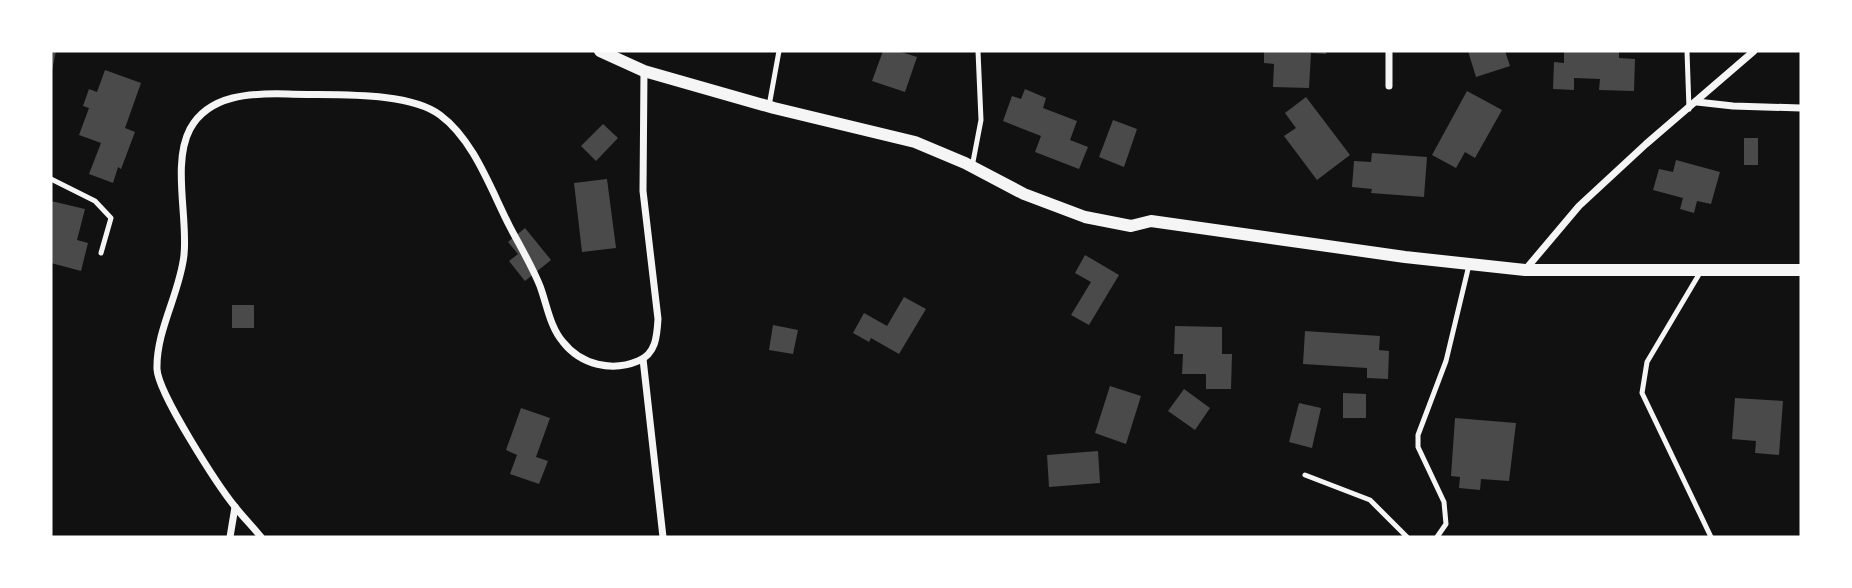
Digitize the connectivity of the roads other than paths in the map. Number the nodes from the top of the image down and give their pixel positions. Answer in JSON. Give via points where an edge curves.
{"nodes":[{"id":1,"x":600,"y":51,"type":"edge"},
{"id":2,"x":779,"y":51,"type":"edge"},
{"id":3,"x":978,"y":51,"type":"edge"},
{"id":4,"x":1389,"y":51,"type":"edge"},
{"id":5,"x":1687,"y":51,"type":"edge"},
{"id":6,"x":1754,"y":51,"type":"edge"},
{"id":7,"x":644,"y":71,"type":"junction"},
{"id":8,"x":1389,"y":86,"type":"dead end"},
{"id":9,"x":1697,"y":102,"type":"junction"},
{"id":10,"x":769,"y":106,"type":"junction"},
{"id":11,"x":1801,"y":108,"type":"edge"},
{"id":12,"x":1689,"y":109,"type":"junction"},
{"id":13,"x":972,"y":167,"type":"junction"},
{"id":14,"x":51,"y":180,"type":"edge"},
{"id":15,"x":101,"y":253,"type":"dead end"},
{"id":16,"x":1469,"y":265,"type":"junction"},
{"id":17,"x":1525,"y":270,"type":"junction"},
{"id":18,"x":1801,"y":270,"type":"edge"},
{"id":19,"x":1701,"y":271,"type":"junction"},
{"id":20,"x":643,"y":359,"type":"junction"},
{"id":21,"x":1305,"y":475,"type":"dead end"},
{"id":22,"x":235,"y":507,"type":"junction"},
{"id":23,"x":230,"y":537,"type":"edge"},
{"id":24,"x":261,"y":537,"type":"edge"},
{"id":25,"x":663,"y":537,"type":"edge"},
{"id":26,"x":1407,"y":537,"type":"edge"},
{"id":27,"x":1437,"y":537,"type":"edge"},
{"id":28,"x":1712,"y":537,"type":"edge"}],
"edges":[{"from":1,"to":7,"type":"street"},
{"from":2,"to":10,"type":"lane"},
{"from":3,"to":13,"type":"lane","via":[[981,120]]},
{"from":4,"to":8,"type":"street"},
{"from":5,"to":12,"type":"lane"},
{"from":6,"to":9,"type":"street"},
{"from":7,"to":10,"type":"street"},
{"from":7,"to":20,"type":"street","via":[[643,191],[658,319],[655,346]]},
{"from":9,"to":11,"type":"street"},
{"from":9,"to":12,"type":"street"},
{"from":10,"to":13,"type":"street","via":[[915,142]]},
{"from":12,"to":17,"type":"street","via":[[1579,206]]},
{"from":13,"to":16,"type":"street","via":[[1024,194],[1114,224],[1151,221]]},
{"from":14,"to":15,"type":"lane","via":[[95,201],[111,218]]},
{"from":16,"to":17,"type":"street"},
{"from":16,"to":27,"type":"lane","via":[[1446,361],[1418,435],[1418,447],[1444,502],[1446,524]]},
{"from":17,"to":19,"type":"street"},
{"from":18,"to":19,"type":"street"},
{"from":19,"to":28,"type":"lane","via":[[1647,362],[1643,393]]},
{"from":20,"to":22,"type":"street","via":[[609,367],[589,362],[562,341],[539,284],[469,148],[438,113],[401,99],[255,93],[224,100],[197,116],[184,140],[184,256],[157,367],[163,391]]},
{"from":20,"to":25,"type":"street"},
{"from":21,"to":26,"type":"lane","via":[[1370,500]]},
{"from":22,"to":23,"type":"street"},
{"from":22,"to":24,"type":"street"}]}
